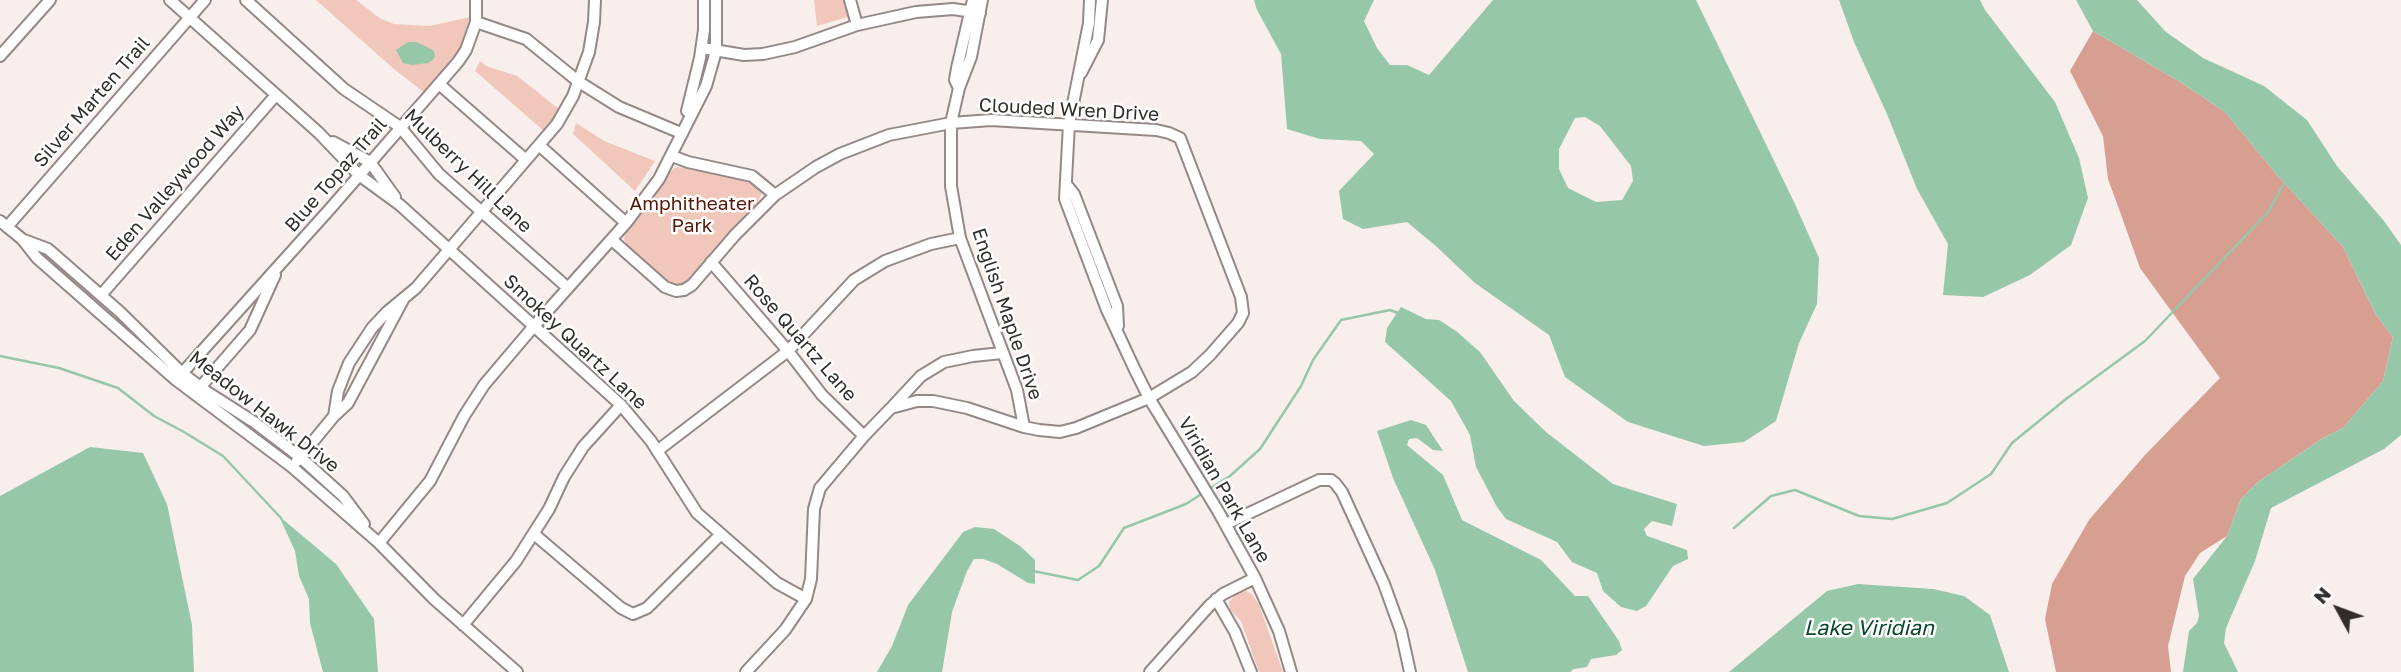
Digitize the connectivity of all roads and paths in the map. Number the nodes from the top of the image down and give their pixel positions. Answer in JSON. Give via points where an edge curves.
{"nodes":[{"id":1,"x":50,"y":0,"type":"edge"},
{"id":2,"x":170,"y":0,"type":"edge"},
{"id":3,"x":205,"y":0,"type":"edge"},
{"id":4,"x":246,"y":0,"type":"edge"},
{"id":5,"x":476,"y":0,"type":"edge"},
{"id":6,"x":595,"y":0,"type":"edge"},
{"id":7,"x":704,"y":0,"type":"edge"},
{"id":8,"x":716,"y":0,"type":"edge"},
{"id":9,"x":850,"y":0,"type":"edge"},
{"id":10,"x":982,"y":0,"type":"edge"},
{"id":11,"x":1090,"y":0,"type":"edge"},
{"id":12,"x":1102,"y":0,"type":"edge"},
{"id":13,"x":975,"y":8,"type":"edge"},
{"id":14,"x":189,"y":17,"type":"junction"},
{"id":15,"x":476,"y":22,"type":"junction"},
{"id":16,"x":857,"y":25,"type":"junction"},
{"id":17,"x":702,"y":48,"type":"junction"},
{"id":18,"x":716,"y":51,"type":"junction"},
{"id":19,"x":0,"y":56,"type":"edge"},
{"id":20,"x":1080,"y":75,"type":"junction"},
{"id":21,"x":579,"y":82,"type":"junction"},
{"id":22,"x":439,"y":84,"type":"junction"},
{"id":23,"x":276,"y":95,"type":"junction"},
{"id":24,"x":951,"y":123,"type":"junction"},
{"id":25,"x":1069,"y":124,"type":"junction"},
{"id":26,"x":400,"y":127,"type":"junction"},
{"id":27,"x":318,"y":133,"type":"junction"},
{"id":28,"x":681,"y":133,"type":"junction"},
{"id":29,"x":540,"y":146,"type":"junction"},
{"id":30,"x":671,"y":156,"type":"junction"},
{"id":31,"x":526,"y":160,"type":"junction"},
{"id":32,"x":370,"y":162,"type":"junction"},
{"id":33,"x":359,"y":175,"type":"junction"},
{"id":34,"x":775,"y":195,"type":"junction"},
{"id":35,"x":400,"y":205,"type":"junction"},
{"id":36,"x":482,"y":211,"type":"junction"},
{"id":37,"x":626,"y":223,"type":"junction"},
{"id":38,"x":3,"y":224,"type":"edge"},
{"id":39,"x":960,"y":238,"type":"junction"},
{"id":40,"x":22,"y":239,"type":"junction"},
{"id":41,"x":612,"y":240,"type":"junction"},
{"id":42,"x":448,"y":249,"type":"junction"},
{"id":43,"x":711,"y":262,"type":"junction"},
{"id":44,"x":279,"y":266,"type":"junction"},
{"id":45,"x":568,"y":288,"type":"junction"},
{"id":46,"x":100,"y":295,"type":"junction"},
{"id":47,"x":407,"y":295,"type":"junction"},
{"id":48,"x":534,"y":326,"type":"junction"},
{"id":49,"x":788,"y":351,"type":"junction"},
{"id":50,"x":1002,"y":353,"type":"junction"},
{"id":51,"x":179,"y":376,"type":"junction"},
{"id":52,"x":198,"y":390,"type":"junction"},
{"id":53,"x":1149,"y":398,"type":"junction"},
{"id":54,"x":621,"y":405,"type":"junction"},
{"id":55,"x":891,"y":408,"type":"junction"},
{"id":56,"x":334,"y":416,"type":"junction"},
{"id":57,"x":1024,"y":427,"type":"junction"},
{"id":58,"x":864,"y":436,"type":"junction"},
{"id":59,"x":657,"y":451,"type":"junction"},
{"id":60,"x":296,"y":462,"type":"junction"},
{"id":61,"x":1226,"y":524,"type":"junction"},
{"id":62,"x":534,"y":534,"type":"junction"},
{"id":63,"x":720,"y":535,"type":"junction"},
{"id":64,"x":379,"y":543,"type":"junction"},
{"id":65,"x":1255,"y":578,"type":"junction"},
{"id":66,"x":806,"y":599,"type":"junction"},
{"id":67,"x":1216,"y":599,"type":"junction"},
{"id":68,"x":463,"y":625,"type":"junction"},
{"id":69,"x":517,"y":672,"type":"edge"},
{"id":70,"x":746,"y":672,"type":"edge"},
{"id":71,"x":1150,"y":672,"type":"edge"},
{"id":72,"x":1251,"y":672,"type":"edge"},
{"id":73,"x":1291,"y":672,"type":"edge"},
{"id":74,"x":1410,"y":672,"type":"edge"}],
"edges":[{"from":1,"to":19,"type":"street"},
{"from":2,"to":14,"type":"street","name":"Smokey Quartz Lane"},
{"from":3,"to":14,"type":"street","name":"Silver Marten Trail"},
{"from":4,"to":26,"type":"street","name":"Mulberry Hill Lane","via":[[352,95]]},
{"from":5,"to":15,"type":"street","name":"Blue Topaz Trail"},
{"from":6,"to":21,"type":"street","via":[[589,52]]},
{"from":7,"to":17,"type":"street"},
{"from":8,"to":18,"type":"street"},
{"from":9,"to":16,"type":"street"},
{"from":10,"to":13,"type":"street","name":"English Maple Drive"},
{"from":11,"to":20,"type":"street","name":"Viridian Park Lane"},
{"from":12,"to":20,"type":"street","name":"Viridian Park Lane","via":[[1098,40]]},
{"from":13,"to":16,"type":"street","via":[[916,12]]},
{"from":13,"to":24,"type":"street","name":"English Maple Drive","via":[[957,68],[959,88]]},
{"from":14,"to":23,"type":"street","name":"Smokey Quartz Lane"},
{"from":14,"to":38,"type":"street","name":"Silver Marten Trail"},
{"from":15,"to":21,"type":"street","via":[[526,39]]},
{"from":15,"to":22,"type":"street","name":"Blue Topaz Trail","via":[[466,50]]},
{"from":16,"to":18,"type":"street","via":[[763,54]]},
{"from":17,"to":18,"type":"street"},
{"from":17,"to":28,"type":"street"},
{"from":18,"to":28,"type":"street","via":[[706,86]]},
{"from":20,"to":25,"type":"street","name":"Viridian Park Lane"},
{"from":21,"to":28,"type":"street","via":[[619,107]]},
{"from":21,"to":29,"type":"street"},
{"from":22,"to":26,"type":"street","name":"Blue Topaz Trail"},
{"from":22,"to":31,"type":"street"},
{"from":23,"to":27,"type":"street","name":"Smokey Quartz Lane"},
{"from":23,"to":46,"type":"street","name":"Eden Valleywood Way"},
{"from":24,"to":25,"type":"street","name":"Clouded Wren Drive"},
{"from":24,"to":34,"type":"street","name":"Clouded Wren Drive","via":[[865,144],[816,167]]},
{"from":24,"to":39,"type":"street","name":"English Maple Drive","via":[[951,186]]},
{"from":25,"to":53,"type":"street","name":"Viridian Park Lane","via":[[1066,184],[1074,194],[1117,306],[1118,329]]},
{"from":25,"to":53,"type":"street","name":"Clouded Wren Drive","via":[[1156,131],[1180,138],[1241,297],[1243,313],[1230,334],[1181,381]]},
{"from":26,"to":32,"type":"street","name":"Blue Topaz Trail"},
{"from":26,"to":36,"type":"street","name":"Mulberry Hill Lane","via":[[439,174]]},
{"from":27,"to":32,"type":"street","name":"Smokey Quartz Lane"},
{"from":27,"to":33,"type":"street","name":"Smokey Quartz Lane"},
{"from":28,"to":30,"type":"street"},
{"from":29,"to":31,"type":"street"},
{"from":29,"to":37,"type":"street"},
{"from":30,"to":34,"type":"street","via":[[752,176]]},
{"from":30,"to":37,"type":"street"},
{"from":31,"to":36,"type":"street"},
{"from":32,"to":33,"type":"street","name":"Blue Topaz Trail"},
{"from":32,"to":35,"type":"street","name":"Smokey Quartz Lane"},
{"from":33,"to":35,"type":"street","name":"Smokey Quartz Lane"},
{"from":33,"to":44,"type":"street","name":"Blue Topaz Trail"},
{"from":34,"to":43,"type":"street","name":"Clouded Wren Drive"},
{"from":35,"to":42,"type":"street","name":"Smokey Quartz Lane"},
{"from":36,"to":42,"type":"street"},
{"from":36,"to":45,"type":"street","name":"Mulberry Hill Lane"},
{"from":37,"to":41,"type":"street"},
{"from":38,"to":40,"type":"street","name":"Meadow Hawk Drive"},
{"from":39,"to":49,"type":"street","via":[[885,261],[854,280]]},
{"from":39,"to":50,"type":"street","name":"English Maple Drive"},
{"from":40,"to":46,"type":"street","name":"Meadow Hawk Drive","via":[[48,249]]},
{"from":40,"to":51,"type":"street","name":"Meadow Hawk Drive","via":[[37,258]]},
{"from":41,"to":43,"type":"street","name":"Clouded Wren Drive","via":[[665,287],[676,291],[692,285]]},
{"from":41,"to":45,"type":"street"},
{"from":42,"to":47,"type":"street"},
{"from":42,"to":48,"type":"street","name":"Smokey Quartz Lane"},
{"from":43,"to":49,"type":"street","name":"Rose Quartz Lane"},
{"from":44,"to":51,"type":"street","name":"Blue Topaz Trail"},
{"from":44,"to":52,"type":"street","name":"Blue Topaz Trail","via":[[250,330]]},
{"from":45,"to":48,"type":"street"},
{"from":46,"to":51,"type":"street","name":"Meadow Hawk Drive"},
{"from":47,"to":56,"type":"street","via":[[348,403]]},
{"from":47,"to":56,"type":"street","via":[[372,328],[349,363]]},
{"from":48,"to":54,"type":"street","name":"Smokey Quartz Lane"},
{"from":48,"to":64,"type":"street","via":[[484,385],[430,481]]},
{"from":49,"to":58,"type":"street","name":"Rose Quartz Lane","via":[[822,395]]},
{"from":49,"to":59,"type":"street"},
{"from":50,"to":55,"type":"street","via":[[944,362],[921,376]]},
{"from":50,"to":57,"type":"street","name":"English Maple Drive","via":[[1017,390]]},
{"from":51,"to":52,"type":"street","name":"Meadow Hawk Drive"},
{"from":52,"to":60,"type":"street","name":"Meadow Hawk Drive","via":[[254,422]]},
{"from":53,"to":57,"type":"street","via":[[1068,430]]},
{"from":53,"to":61,"type":"street","name":"Viridian Park Lane"},
{"from":54,"to":59,"type":"street","name":"Smokey Quartz Lane"},
{"from":54,"to":62,"type":"street","via":[[583,447]]},
{"from":55,"to":57,"type":"street","via":[[933,401]]},
{"from":55,"to":58,"type":"street"},
{"from":56,"to":60,"type":"street"},
{"from":58,"to":66,"type":"street","via":[[817,496]]},
{"from":59,"to":63,"type":"street","name":"Smokey Quartz Lane","via":[[697,513]]},
{"from":60,"to":64,"type":"street","name":"Meadow Hawk Drive","via":[[343,496]]},
{"from":61,"to":65,"type":"street","name":"Viridian Park Lane"},
{"from":61,"to":74,"type":"street","via":[[1319,480],[1335,483],[1387,591]]},
{"from":62,"to":63,"type":"street","via":[[633,614],[647,608]]},
{"from":62,"to":68,"type":"street"},
{"from":63,"to":66,"type":"street","name":"Smokey Quartz Lane","via":[[777,583]]},
{"from":64,"to":68,"type":"street","name":"Meadow Hawk Drive"},
{"from":65,"to":67,"type":"street"},
{"from":65,"to":73,"type":"street","name":"Viridian Park Lane"},
{"from":66,"to":70,"type":"street"},
{"from":67,"to":71,"type":"street"},
{"from":67,"to":72,"type":"street"},
{"from":68,"to":69,"type":"street","name":"Meadow Hawk Drive"}]}
